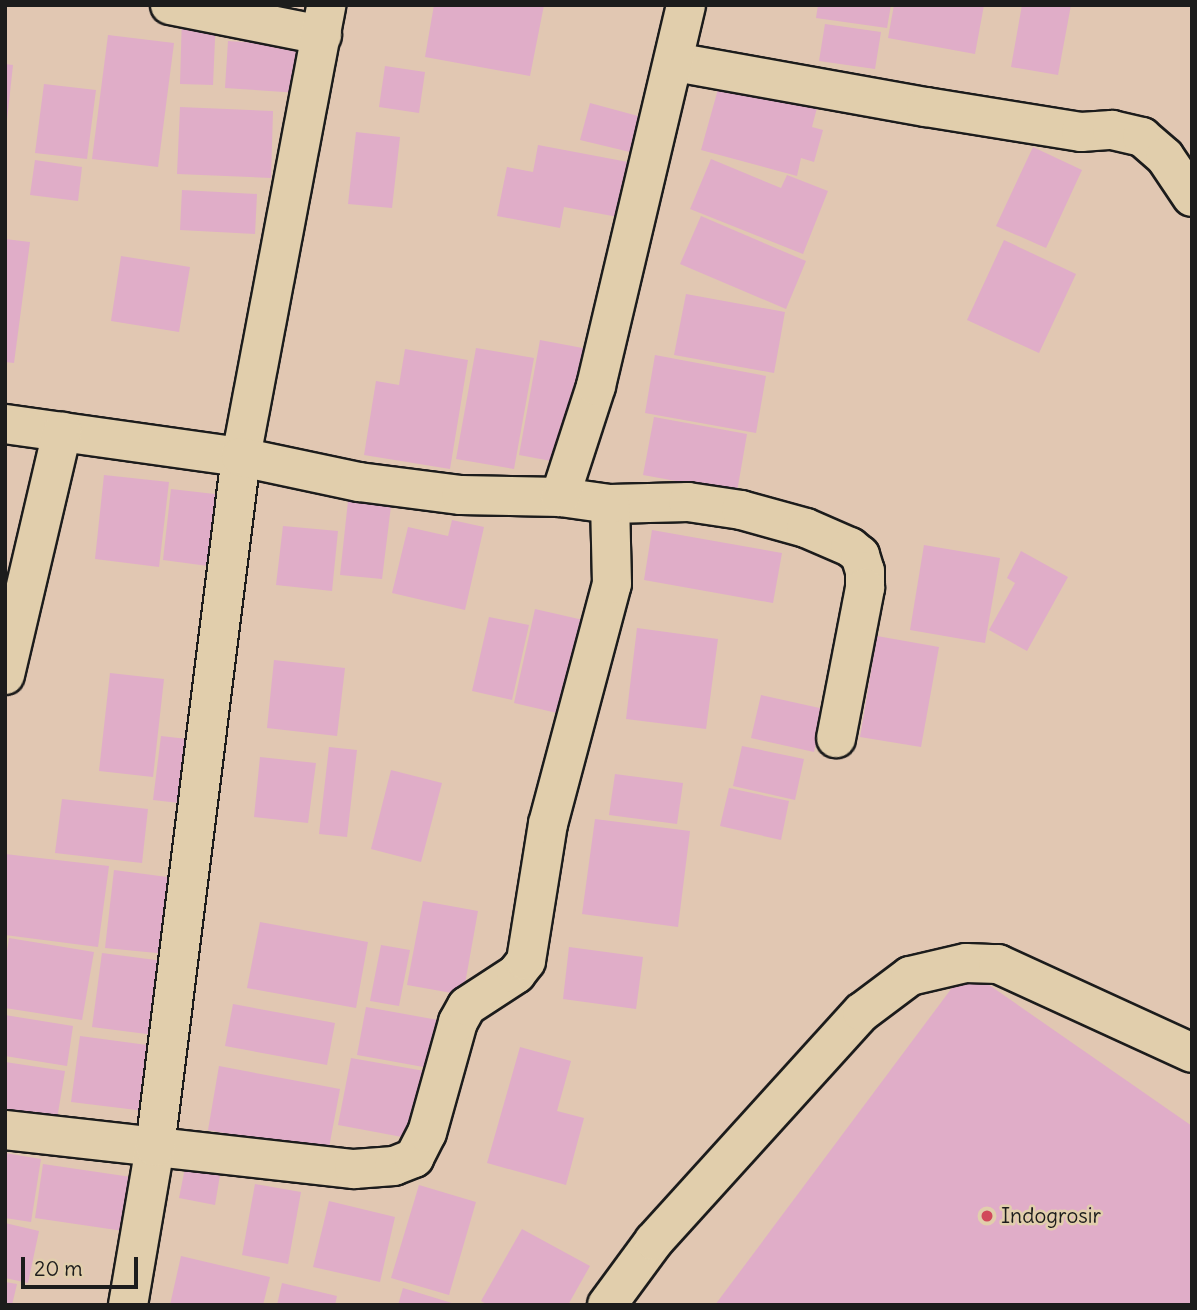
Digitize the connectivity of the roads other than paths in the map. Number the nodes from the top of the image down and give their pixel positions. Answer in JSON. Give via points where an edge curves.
{"nodes":[{"id":1,"x":170,"y":5,"type":"edge"},
{"id":2,"x":686,"y":5,"type":"edge"},
{"id":3,"x":324,"y":20,"type":"edge"},
{"id":4,"x":675,"y":62,"type":"junction"},
{"id":5,"x":1192,"y":197,"type":"edge"},
{"id":6,"x":5,"y":424,"type":"edge"},
{"id":7,"x":62,"y":432,"type":"junction"},
{"id":8,"x":241,"y":457,"type":"junction"},
{"id":9,"x":560,"y":497,"type":"junction"},
{"id":10,"x":610,"y":504,"type":"junction"},
{"id":11,"x":5,"y":675,"type":"edge"},
{"id":12,"x":836,"y":738,"type":"dead end"},
{"id":13,"x":1192,"y":1053,"type":"edge"},
{"id":14,"x":5,"y":1130,"type":"edge"},
{"id":15,"x":155,"y":1147,"type":"junction"},
{"id":16,"x":128,"y":1305,"type":"edge"},
{"id":17,"x":607,"y":1305,"type":"edge"}],
"edges":[{"from":1,"to":3,"type":"street"},
{"from":2,"to":4,"type":"street"},
{"from":3,"to":8,"type":"street"},
{"from":4,"to":5,"type":"street","via":[[1081,132],[1112,130],[1142,137],[1165,157]]},
{"from":4,"to":9,"type":"street","via":[[596,386]]},
{"from":6,"to":7,"type":"street"},
{"from":7,"to":8,"type":"street"},
{"from":7,"to":11,"type":"street"},
{"from":8,"to":9,"type":"street","via":[[359,482],[461,495]]},
{"from":8,"to":15,"type":"street"},
{"from":9,"to":10,"type":"street"},
{"from":10,"to":12,"type":"street","via":[[688,502],[741,510],[806,528],[860,555],[865,588]]},
{"from":10,"to":15,"type":"street","via":[[612,584],[548,824],[529,949],[523,967],[467,1006],[458,1022],[421,1149],[406,1164],[355,1169]]},
{"from":13,"to":17,"type":"street","via":[[998,964],[966,963],[910,976],[862,1012],[654,1241]]},
{"from":14,"to":15,"type":"street"},
{"from":15,"to":16,"type":"street"}]}
